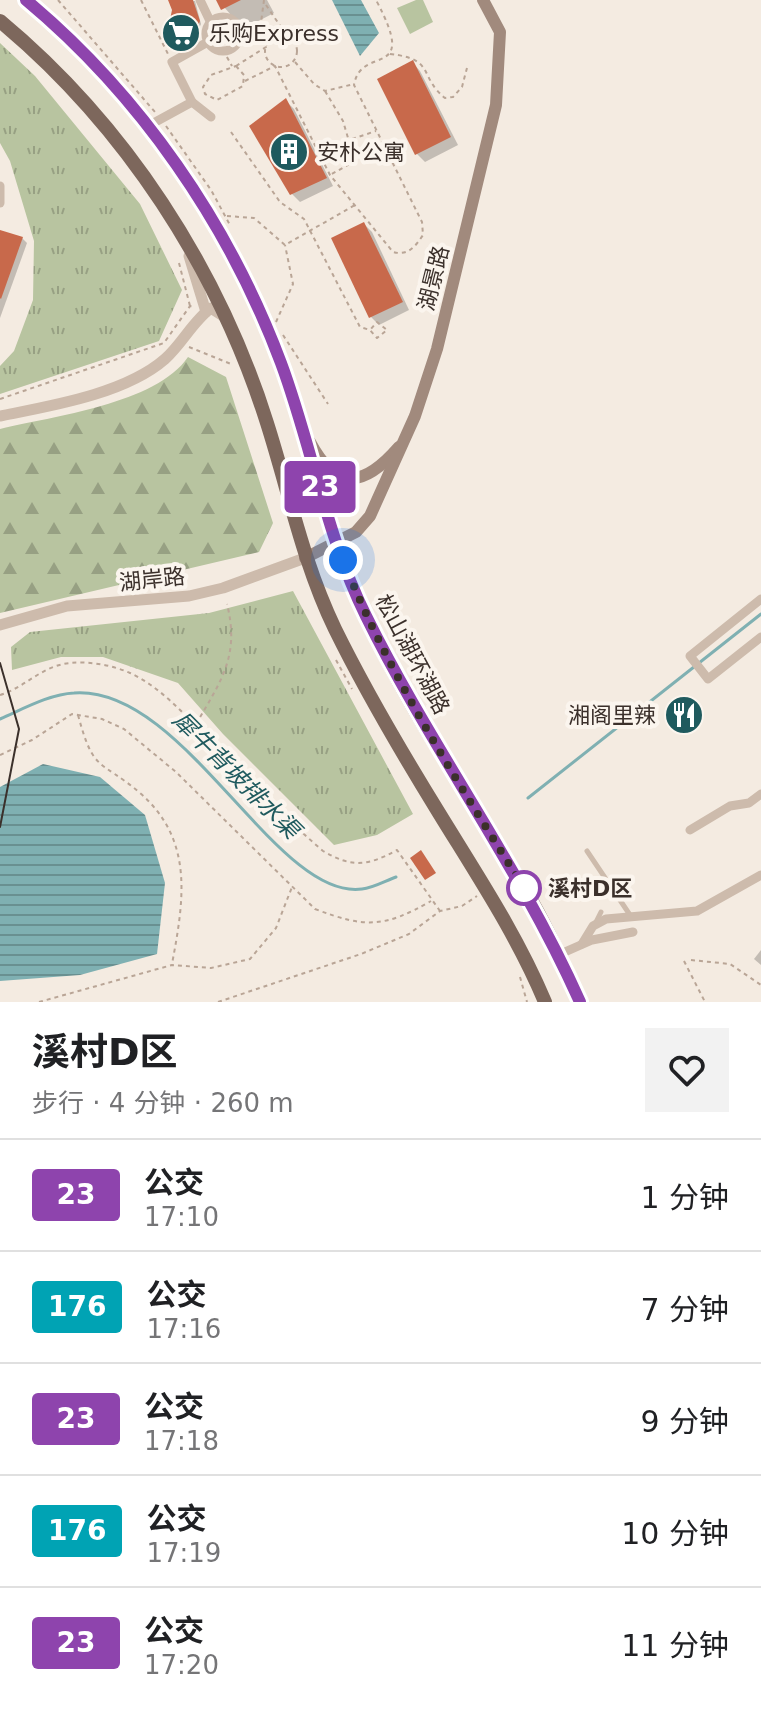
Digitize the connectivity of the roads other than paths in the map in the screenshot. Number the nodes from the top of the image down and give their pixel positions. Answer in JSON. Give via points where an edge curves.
{"nodes":[{"id":1,"x":26,"y":0,"type":"edge"},
{"id":2,"x":37,"y":0,"type":"edge"},
{"id":3,"x":200,"y":0,"type":"edge"},
{"id":4,"x":483,"y":0,"type":"edge"},
{"id":5,"x":47,"y":17,"type":"junction"},
{"id":6,"x":0,"y":21,"type":"edge"},
{"id":7,"x":211,"y":23,"type":"junction"},
{"id":8,"x":206,"y":43,"type":"junction"},
{"id":9,"x":192,"y":102,"type":"junction"},
{"id":10,"x":211,"y":117,"type":"dead end"},
{"id":11,"x":154,"y":122,"type":"junction"},
{"id":12,"x":0,"y":186,"type":"edge"},
{"id":13,"x":0,"y":203,"type":"edge"},
{"id":14,"x":179,"y":229,"type":"junction"},
{"id":15,"x":203,"y":315,"type":"junction"},
{"id":16,"x":225,"y":317,"type":"junction"},
{"id":17,"x":0,"y":416,"type":"edge"},
{"id":18,"x":301,"y":424,"type":"junction"},
{"id":19,"x":406,"y":439,"type":"junction"},
{"id":20,"x":337,"y":544,"type":"junction"},
{"id":21,"x":305,"y":558,"type":"junction"},
{"id":22,"x":761,"y":599,"type":"edge"},
{"id":23,"x":0,"y":625,"type":"edge"},
{"id":24,"x":761,"y":637,"type":"edge"},
{"id":25,"x":761,"y":794,"type":"edge"},
{"id":26,"x":690,"y":830,"type":"dead end"},
{"id":27,"x":587,"y":851,"type":"dead end"},
{"id":28,"x":761,"y":875,"type":"edge"},
{"id":29,"x":601,"y":912,"type":"dead end"},
{"id":30,"x":630,"y":915,"type":"junction"},
{"id":31,"x":593,"y":926,"type":"junction"},
{"id":32,"x":633,"y":932,"type":"dead end"},
{"id":33,"x":582,"y":944,"type":"junction"},
{"id":34,"x":558,"y":955,"type":"junction"},
{"id":35,"x":545,"y":1002,"type":"edge"},
{"id":36,"x":580,"y":1002,"type":"edge"}],
"edges":[{"from":1,"to":5,"type":"main road","name":"松山湖环湖路"},
{"from":2,"to":5,"type":"street"},
{"from":3,"to":7,"type":"street"},
{"from":4,"to":19,"type":"main road","name":"湖景路","via":[[500,32],[496,105],[437,349]]},
{"from":5,"to":11,"type":"main road","name":"松山湖环湖路"},
{"from":6,"to":14,"type":"main road","via":[[82,98]]},
{"from":7,"to":8,"type":"street"},
{"from":7,"to":8,"type":"street","via":[[226,16],[236,21],[239,39],[223,50]]},
{"from":8,"to":9,"type":"street","via":[[172,62]]},
{"from":9,"to":10,"type":"street"},
{"from":9,"to":11,"type":"street"},
{"from":11,"to":18,"type":"main road","name":"松山湖环湖路","via":[[247,283]]},
{"from":12,"to":13,"type":"street"},
{"from":14,"to":15,"type":"street"},
{"from":14,"to":16,"type":"main road"},
{"from":15,"to":16,"type":"street","via":[[217,309]]},
{"from":15,"to":17,"type":"street","via":[[144,373],[104,390]]},
{"from":16,"to":21,"type":"main road","via":[[267,422]]},
{"from":18,"to":19,"type":"main road","via":[[325,465],[354,480],[381,468]]},
{"from":18,"to":20,"type":"main road","name":"松山湖环湖路"},
{"from":19,"to":20,"type":"main road","name":"湖景路","via":[[370,516]]},
{"from":20,"to":21,"type":"main road","name":"湖景路"},
{"from":20,"to":34,"type":"main road","name":"松山湖环湖路","via":[[402,687],[526,891]]},
{"from":21,"to":23,"type":"street","name":"湖岸路","via":[[189,596],[67,606]]},
{"from":21,"to":35,"type":"main road","via":[[373,703],[497,907]]},
{"from":22,"to":24,"type":"street","via":[[690,656],[708,679]]},
{"from":25,"to":26,"type":"street"},
{"from":27,"to":30,"type":"lane"},
{"from":28,"to":30,"type":"street","via":[[697,911]]},
{"from":29,"to":31,"type":"lane"},
{"from":30,"to":31,"type":"street"},
{"from":31,"to":33,"type":"street"},
{"from":32,"to":33,"type":"street"},
{"from":33,"to":34,"type":"street"},
{"from":34,"to":36,"type":"main road","name":"松山湖环湖路"}]}
